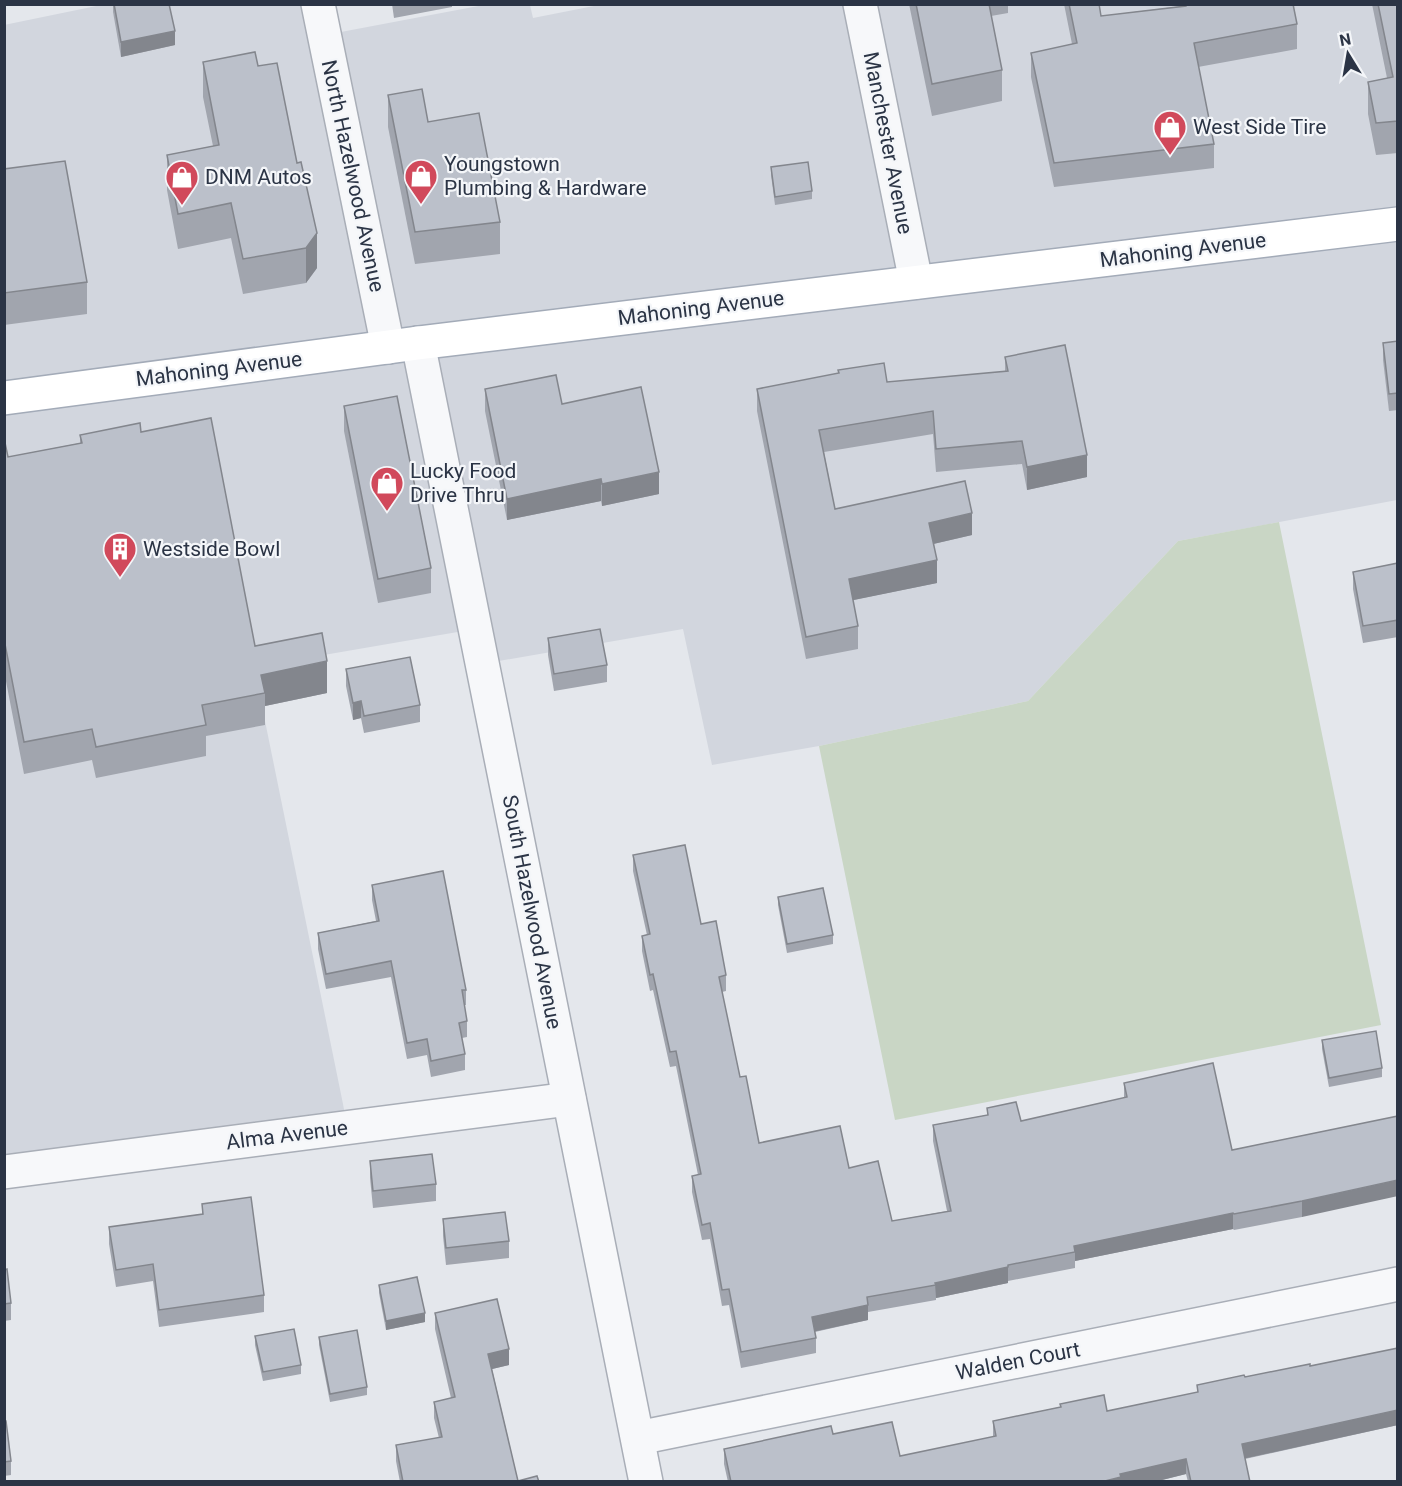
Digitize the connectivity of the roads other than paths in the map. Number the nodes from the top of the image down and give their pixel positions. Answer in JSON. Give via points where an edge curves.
{"nodes":[{"id":1,"x":318,"y":4,"type":"edge"},
{"id":2,"x":860,"y":4,"type":"edge"},
{"id":3,"x":1398,"y":224,"type":"edge"},
{"id":4,"x":916,"y":282,"type":"junction"},
{"id":5,"x":403,"y":345,"type":"junction"},
{"id":6,"x":4,"y":398,"type":"edge"},
{"id":7,"x":569,"y":1099,"type":"junction"},
{"id":8,"x":4,"y":1172,"type":"edge"},
{"id":9,"x":1398,"y":1284,"type":"edge"},
{"id":10,"x":638,"y":1438,"type":"junction"},
{"id":11,"x":646,"y":1482,"type":"edge"}],
"edges":[{"from":1,"to":5,"type":"street","name":"North Hazelwood Avenue"},
{"from":2,"to":4,"type":"street","name":"Manchester Avenue"},
{"from":3,"to":4,"type":"main road","name":"Mahoning Avenue"},
{"from":4,"to":5,"type":"main road","name":"Mahoning Avenue"},
{"from":5,"to":6,"type":"main road","name":"Mahoning Avenue"},
{"from":5,"to":7,"type":"street","name":"South Hazelwood Avenue"},
{"from":7,"to":8,"type":"street","name":"Alma Avenue"},
{"from":7,"to":10,"type":"street","name":"South Hazelwood Avenue"},
{"from":9,"to":10,"type":"street","name":"Walden Court"},
{"from":10,"to":11,"type":"street","name":"South Hazelwood Avenue"}]}
